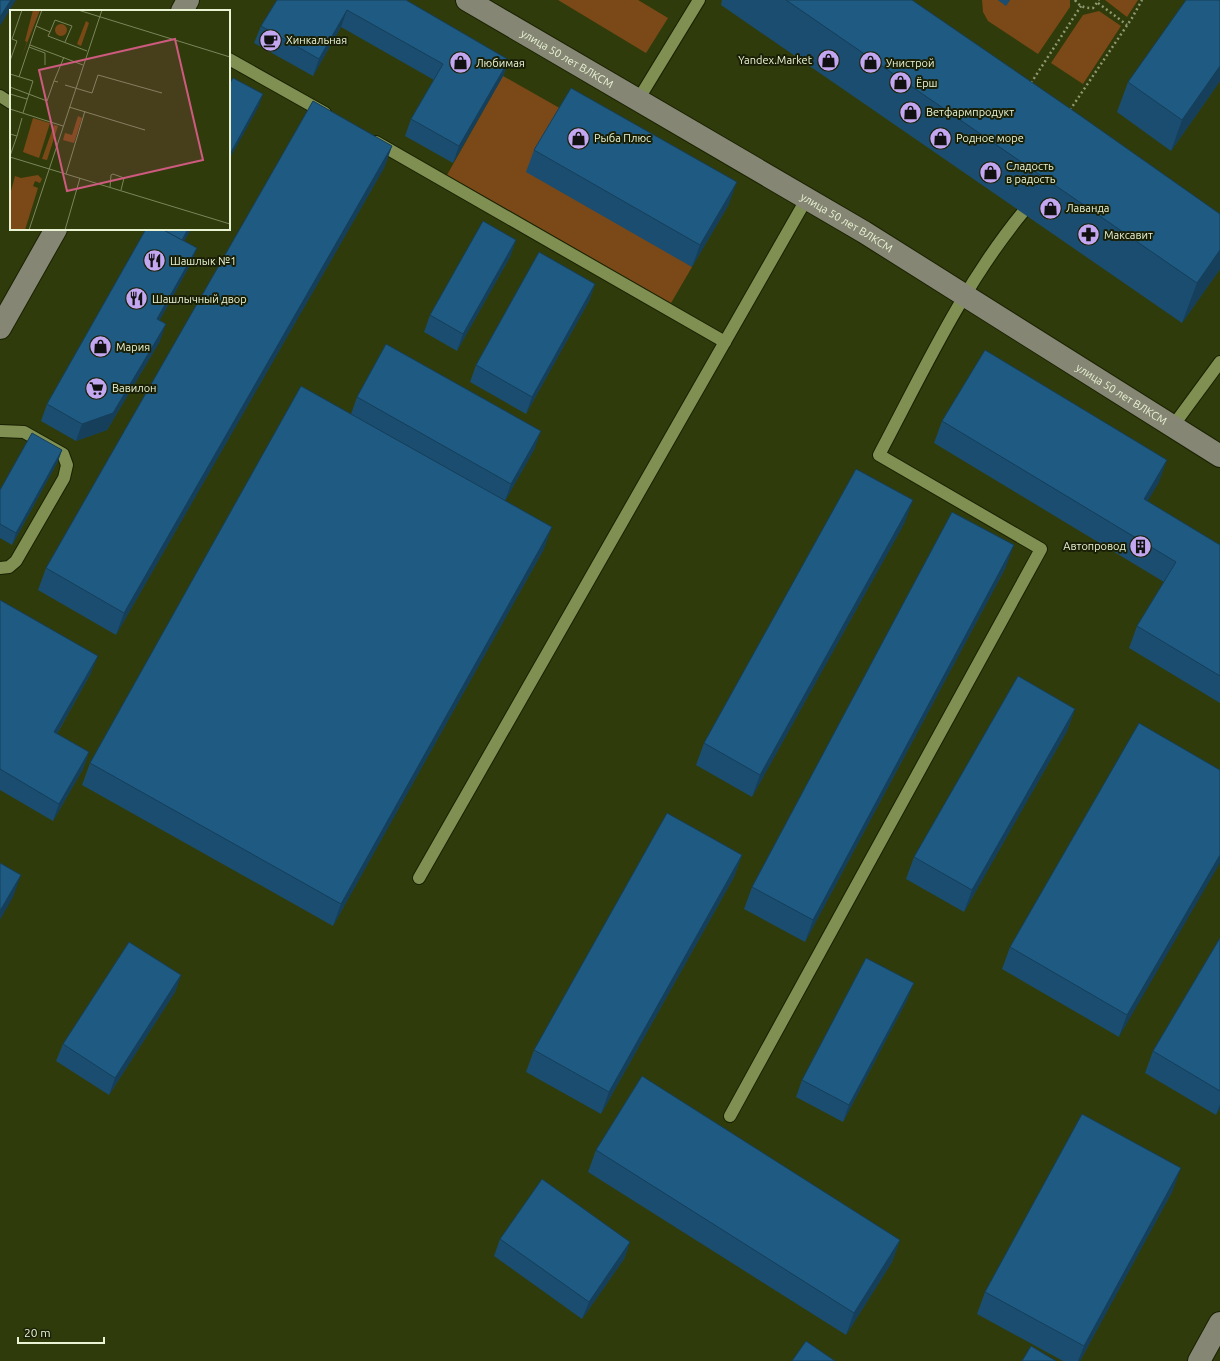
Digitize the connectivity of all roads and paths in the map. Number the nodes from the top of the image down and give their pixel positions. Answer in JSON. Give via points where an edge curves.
{"nodes":[{"id":1,"x":188,"y":0,"type":"edge"},
{"id":2,"x":467,"y":0,"type":"edge"},
{"id":3,"x":699,"y":0,"type":"edge"},
{"id":4,"x":1075,"y":0,"type":"edge"},
{"id":5,"x":1142,"y":0,"type":"edge"},
{"id":6,"x":1098,"y":2,"type":"edge"},
{"id":7,"x":1081,"y":6,"type":"junction"},
{"id":8,"x":183,"y":10,"type":"edge"},
{"id":9,"x":1127,"y":24,"type":"junction"},
{"id":10,"x":230,"y":60,"type":"edge"},
{"id":11,"x":1031,"y":83,"type":"edge"},
{"id":12,"x":0,"y":96,"type":"edge"},
{"id":13,"x":638,"y":100,"type":"junction"},
{"id":14,"x":10,"y":102,"type":"edge"},
{"id":15,"x":1070,"y":110,"type":"edge"},
{"id":16,"x":338,"y":121,"type":"edge"},
{"id":17,"x":366,"y":137,"type":"edge"},
{"id":18,"x":807,"y":198,"type":"junction"},
{"id":19,"x":1023,"y":212,"type":"edge"},
{"id":20,"x":55,"y":230,"type":"edge"},
{"id":21,"x":964,"y":294,"type":"junction"},
{"id":22,"x":0,"y":328,"type":"edge"},
{"id":23,"x":725,"y":342,"type":"junction"},
{"id":24,"x":1220,"y":362,"type":"edge"},
{"id":25,"x":1173,"y":426,"type":"junction"},
{"id":26,"x":0,"y":431,"type":"edge"},
{"id":27,"x":1220,"y":456,"type":"edge"},
{"id":28,"x":0,"y":568,"type":"edge"},
{"id":29,"x":420,"y":878,"type":"dead end"},
{"id":30,"x":730,"y":1116,"type":"dead end"},
{"id":31,"x":1220,"y":1323,"type":"edge"},
{"id":32,"x":1198,"y":1361,"type":"edge"}],
"edges":[{"from":1,"to":8,"type":"street"},
{"from":2,"to":13,"type":"street","name":"улица 50 лет ВЛКСМ"},
{"from":3,"to":13,"type":"lane"},
{"from":4,"to":7,"type":"path"},
{"from":5,"to":9,"type":"path"},
{"from":6,"to":7,"type":"path","via":[[1093,8]]},
{"from":6,"to":9,"type":"path"},
{"from":7,"to":11,"type":"path"},
{"from":9,"to":15,"type":"path"},
{"from":10,"to":16,"type":"lane"},
{"from":12,"to":14,"type":"lane"},
{"from":13,"to":18,"type":"street","name":"улица 50 лет ВЛКСМ"},
{"from":17,"to":23,"type":"lane"},
{"from":18,"to":21,"type":"street","name":"улица 50 лет ВЛКСМ"},
{"from":18,"to":23,"type":"lane"},
{"from":19,"to":21,"type":"lane"},
{"from":20,"to":22,"type":"street"},
{"from":21,"to":25,"type":"street","name":"улица 50 лет ВЛКСМ"},
{"from":21,"to":30,"type":"lane","via":[[879,455],[1041,549]]},
{"from":23,"to":29,"type":"lane"},
{"from":24,"to":25,"type":"lane"},
{"from":25,"to":27,"type":"street","name":"улица 50 лет ВЛКСМ"},
{"from":26,"to":28,"type":"lane","via":[[24,432],[63,454],[67,466],[64,478],[16,561],[9,568]]},
{"from":31,"to":32,"type":"street"}]}
